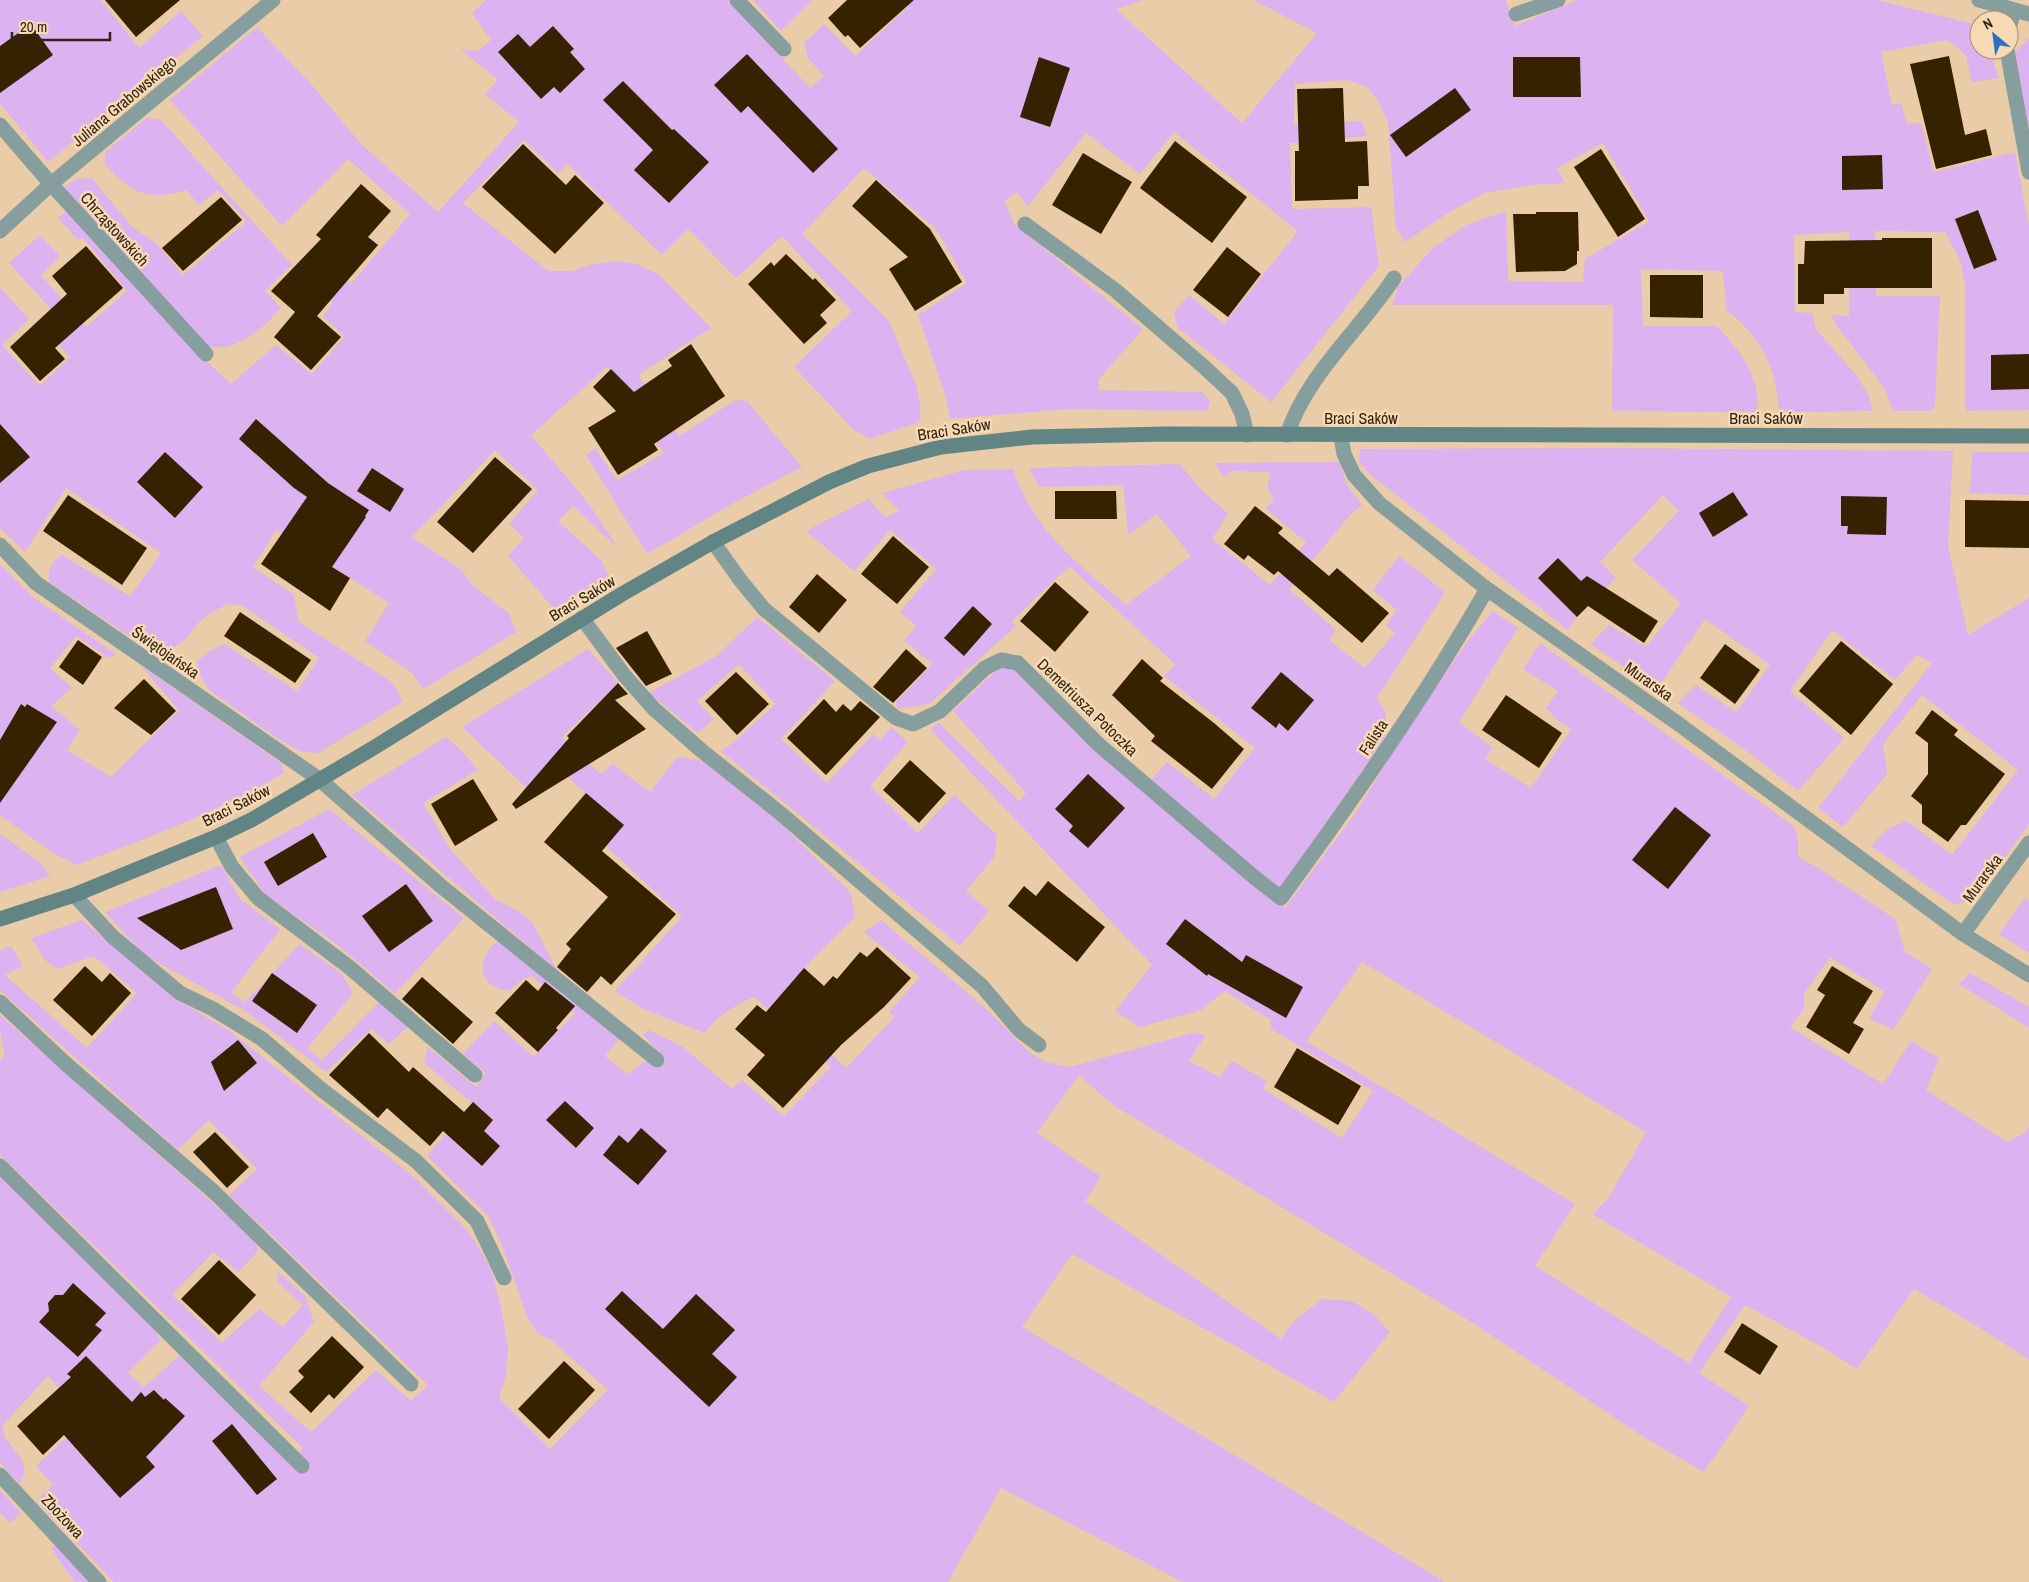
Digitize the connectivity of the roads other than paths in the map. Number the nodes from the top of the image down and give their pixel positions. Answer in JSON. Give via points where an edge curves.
{"nodes":[{"id":1,"x":273,"y":0,"type":"edge"},
{"id":2,"x":737,"y":0,"type":"edge"},
{"id":3,"x":1558,"y":0,"type":"edge"},
{"id":4,"x":1979,"y":0,"type":"edge"},
{"id":5,"x":2011,"y":10,"type":"edge"},
{"id":6,"x":1516,"y":14,"type":"dead end"},
{"id":7,"x":784,"y":49,"type":"dead end"},
{"id":8,"x":2008,"y":60,"type":"edge"},
{"id":9,"x":0,"y":124,"type":"edge"},
{"id":10,"x":2029,"y":172,"type":"edge"},
{"id":11,"x":51,"y":184,"type":"junction"},
{"id":12,"x":1025,"y":224,"type":"dead end"},
{"id":13,"x":0,"y":231,"type":"edge"},
{"id":14,"x":1394,"y":278,"type":"dead end"},
{"id":15,"x":206,"y":354,"type":"dead end"},
{"id":16,"x":1246,"y":435,"type":"junction"},
{"id":17,"x":1286,"y":435,"type":"junction"},
{"id":18,"x":1341,"y":436,"type":"junction"},
{"id":19,"x":2029,"y":436,"type":"edge"},
{"id":20,"x":713,"y":542,"type":"junction"},
{"id":21,"x":0,"y":545,"type":"edge"},
{"id":22,"x":1487,"y":589,"type":"junction"},
{"id":23,"x":582,"y":618,"type":"junction"},
{"id":24,"x":319,"y":779,"type":"junction"},
{"id":25,"x":216,"y":836,"type":"junction"},
{"id":26,"x":2029,"y":843,"type":"edge"},
{"id":27,"x":74,"y":895,"type":"junction"},
{"id":28,"x":1281,"y":898,"type":"joint"},
{"id":29,"x":0,"y":919,"type":"edge"},
{"id":30,"x":1963,"y":934,"type":"junction"},
{"id":31,"x":2029,"y":975,"type":"edge"},
{"id":32,"x":0,"y":1002,"type":"edge"},
{"id":33,"x":1039,"y":1046,"type":"dead end"},
{"id":34,"x":657,"y":1060,"type":"dead end"},
{"id":35,"x":475,"y":1075,"type":"dead end"},
{"id":36,"x":0,"y":1166,"type":"edge"},
{"id":37,"x":504,"y":1278,"type":"dead end"},
{"id":38,"x":411,"y":1384,"type":"dead end"},
{"id":39,"x":302,"y":1466,"type":"dead end"},
{"id":40,"x":0,"y":1475,"type":"edge"},
{"id":41,"x":99,"y":1582,"type":"edge"}],
"edges":[{"from":1,"to":11,"type":"street","name":"Juliana Grabowskiego"},
{"from":2,"to":7,"type":"street"},
{"from":3,"to":6,"type":"street"},
{"from":4,"to":5,"type":"street"},
{"from":8,"to":10,"type":"street"},
{"from":9,"to":11,"type":"street","name":"Chrząstowskich"},
{"from":11,"to":13,"type":"street","name":"Juliana Grabowskiego"},
{"from":11,"to":15,"type":"street","name":"Chrząstowskich"},
{"from":12,"to":16,"type":"street","via":[[1115,290],[1232,393],[1242,414]]},
{"from":14,"to":17,"type":"street","via":[[1316,376]]},
{"from":16,"to":17,"type":"street","name":"Braci Saków"},
{"from":16,"to":20,"type":"street","name":"Braci Saków","via":[[1032,437],[941,447],[868,466],[829,482]]},
{"from":17,"to":18,"type":"street","name":"Braci Saków"},
{"from":18,"to":19,"type":"street","name":"Braci Saków"},
{"from":18,"to":22,"type":"street","name":"Murarska","via":[[1344,454],[1354,475],[1379,503]]},
{"from":20,"to":23,"type":"street","name":"Braci Saków"},
{"from":20,"to":28,"type":"street","name":"Demetriusza Potoczka","via":[[764,609],[896,718],[913,724],[940,711],[985,668],[1001,660],[1018,663],[1098,744]]},
{"from":21,"to":24,"type":"street","name":"Świętojańska","via":[[36,583]]},
{"from":22,"to":28,"type":"street","name":"Falista","via":[[1360,789]]},
{"from":22,"to":30,"type":"street","name":"Murarska","via":[[1680,725]]},
{"from":23,"to":24,"type":"street","name":"Braci Saków"},
{"from":23,"to":33,"type":"street","via":[[654,709],[982,986],[1019,1030]]},
{"from":24,"to":25,"type":"street","name":"Braci Saków","via":[[253,819]]},
{"from":24,"to":34,"type":"street","name":"Świętojańska","via":[[442,887]]},
{"from":25,"to":27,"type":"street","name":"Braci Saków"},
{"from":25,"to":35,"type":"street","via":[[232,867],[258,898],[349,967]]},
{"from":26,"to":30,"type":"street","name":"Murarska"},
{"from":27,"to":29,"type":"street","name":"Braci Saków"},
{"from":27,"to":37,"type":"street","via":[[113,937],[180,993],[262,1039],[322,1090],[416,1160],[477,1221]]},
{"from":30,"to":31,"type":"street","name":"Murarska"},
{"from":32,"to":38,"type":"street","via":[[66,1064],[214,1192]]},
{"from":36,"to":39,"type":"street"},
{"from":40,"to":41,"type":"street","name":"Zbożowa"}]}
